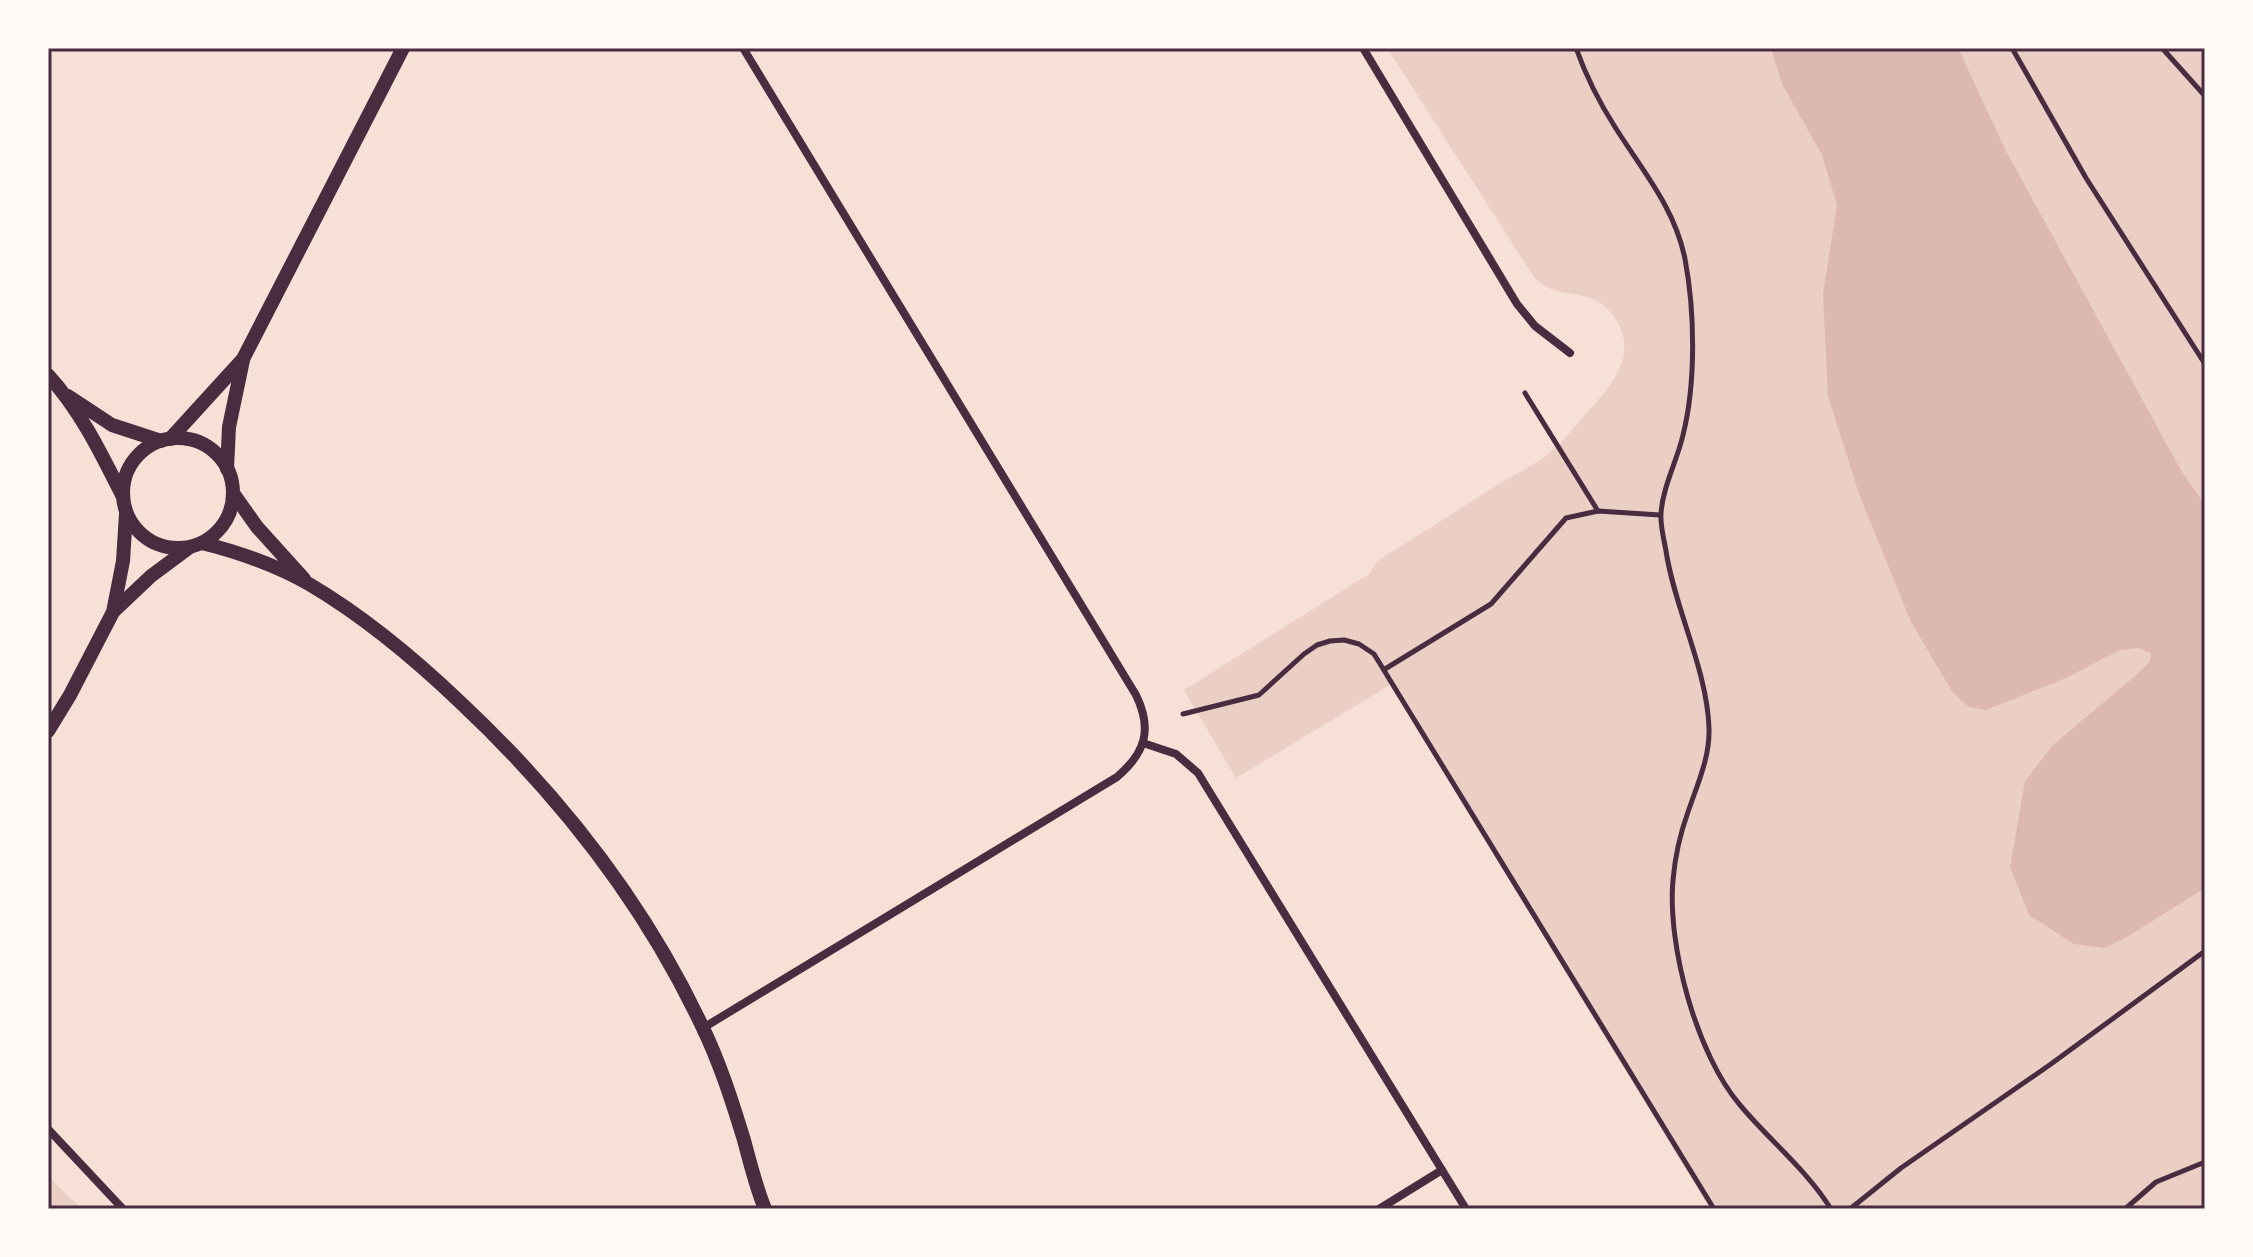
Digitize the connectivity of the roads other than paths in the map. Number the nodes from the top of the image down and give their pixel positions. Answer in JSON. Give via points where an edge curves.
{"nodes":[{"id":1,"x":403,"y":48,"type":"edge"},
{"id":2,"x":743,"y":48,"type":"edge"},
{"id":3,"x":1363,"y":48,"type":"edge"},
{"id":4,"x":1570,"y":353,"type":"dead end"},
{"id":5,"x":243,"y":359,"type":"junction"},
{"id":6,"x":48,"y":375,"type":"edge"},
{"id":7,"x":65,"y":394,"type":"junction"},
{"id":8,"x":166,"y":440,"type":"junction"},
{"id":9,"x":227,"y":470,"type":"junction"},
{"id":10,"x":233,"y":493,"type":"junction"},
{"id":11,"x":122,"y":495,"type":"junction"},
{"id":12,"x":127,"y":514,"type":"junction"},
{"id":13,"x":196,"y":545,"type":"junction"},
{"id":14,"x":307,"y":582,"type":"junction"},
{"id":15,"x":113,"y":612,"type":"junction"},
{"id":16,"x":48,"y":731,"type":"edge"},
{"id":17,"x":1143,"y":743,"type":"junction"},
{"id":18,"x":703,"y":1028,"type":"junction"},
{"id":19,"x":48,"y":1129,"type":"edge"},
{"id":20,"x":1442,"y":1170,"type":"junction"},
{"id":21,"x":123,"y":1209,"type":"edge"},
{"id":22,"x":765,"y":1209,"type":"edge"},
{"id":23,"x":1379,"y":1209,"type":"edge"},
{"id":24,"x":1466,"y":1209,"type":"edge"}],
"edges":[{"from":1,"to":5,"type":"street"},
{"from":2,"to":17,"type":"street","via":[[1136,695],[1146,728]]},
{"from":3,"to":4,"type":"street","via":[[1517,304]]},
{"from":5,"to":8,"type":"street"},
{"from":5,"to":9,"type":"street","via":[[229,427]]},
{"from":6,"to":7,"type":"street"},
{"from":7,"to":8,"type":"street","via":[[112,425]]},
{"from":7,"to":11,"type":"street"},
{"from":8,"to":9,"type":"street","via":[[204,445]]},
{"from":8,"to":11,"type":"street","via":[[132,461]]},
{"from":9,"to":10,"type":"street"},
{"from":10,"to":13,"type":"street","via":[[224,523]]},
{"from":10,"to":14,"type":"street"},
{"from":11,"to":12,"type":"street"},
{"from":12,"to":13,"type":"street","via":[[152,542],[170,548]]},
{"from":12,"to":15,"type":"street"},
{"from":13,"to":14,"type":"street","via":[[240,553]]},
{"from":13,"to":15,"type":"street","via":[[151,576]]},
{"from":14,"to":18,"type":"street","via":[[423,666],[571,817],[652,933]]},
{"from":15,"to":16,"type":"street"},
{"from":17,"to":18,"type":"street","via":[[1117,777]]},
{"from":17,"to":20,"type":"street","via":[[1176,754],[1198,773]]},
{"from":18,"to":22,"type":"street"},
{"from":19,"to":21,"type":"street"},
{"from":20,"to":23,"type":"street"},
{"from":20,"to":24,"type":"street"}]}
